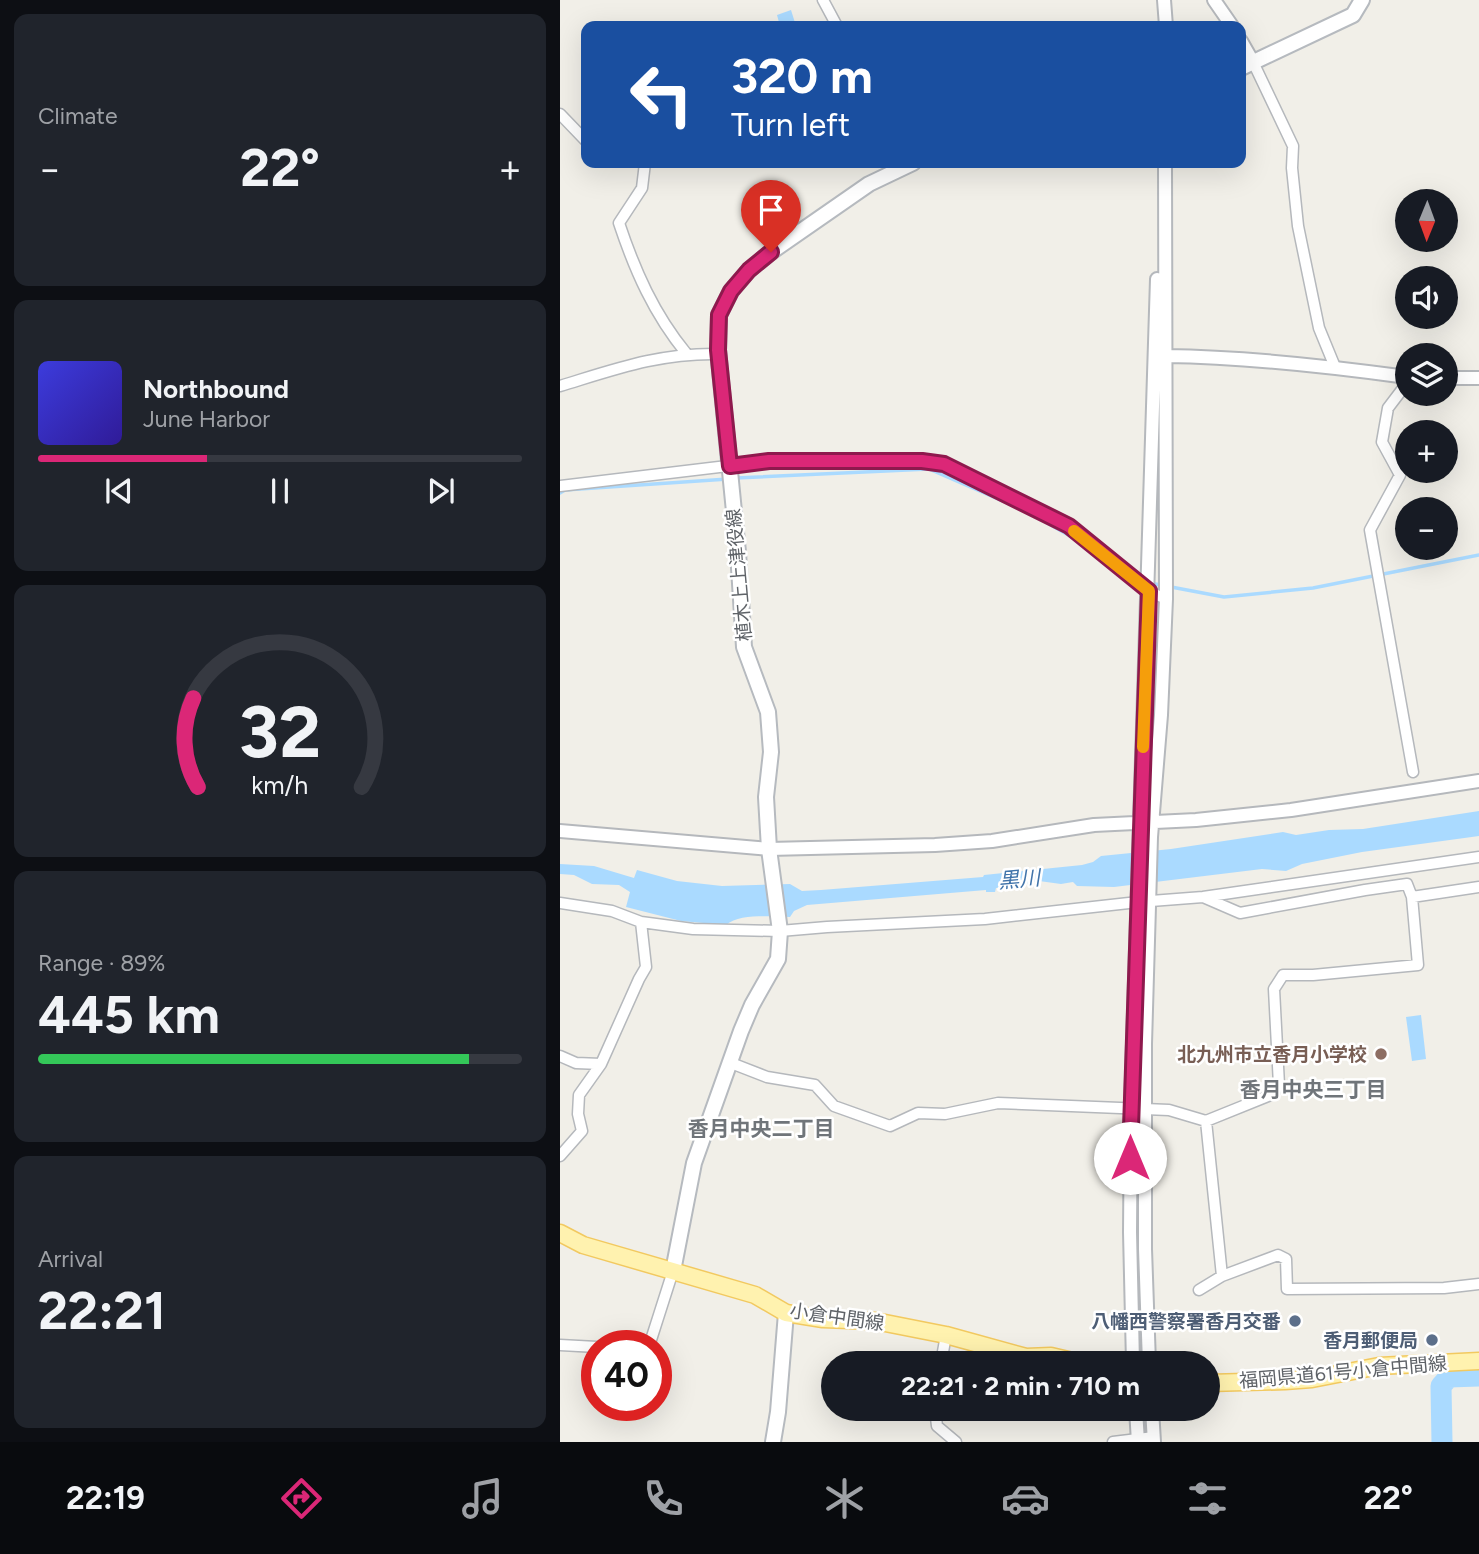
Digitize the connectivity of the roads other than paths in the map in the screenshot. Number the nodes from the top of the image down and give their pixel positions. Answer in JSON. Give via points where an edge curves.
{"nodes":[{"id":1,"x":823,"y":0,"type":"edge"},
{"id":2,"x":1156,"y":0,"type":"edge"},
{"id":3,"x":1164,"y":0,"type":"edge"},
{"id":4,"x":1214,"y":0,"type":"edge"},
{"id":5,"x":1362,"y":0,"type":"edge"},
{"id":6,"x":834,"y":21,"type":"edge"},
{"id":7,"x":1158,"y":21,"type":"edge"},
{"id":8,"x":1166,"y":21,"type":"edge"},
{"id":9,"x":1229,"y":21,"type":"edge"},
{"id":10,"x":1247,"y":65,"type":"edge"},
{"id":11,"x":560,"y":114,"type":"edge"},
{"id":12,"x":581,"y":136,"type":"edge"},
{"id":13,"x":644,"y":168,"type":"edge"},
{"id":14,"x":903,"y":168,"type":"edge"},
{"id":15,"x":1158,"y":168,"type":"edge"},
{"id":16,"x":1165,"y":168,"type":"edge"},
{"id":17,"x":686,"y":353,"type":"junction"},
{"id":18,"x":718,"y":354,"type":"junction"},
{"id":19,"x":1166,"y":356,"type":"junction"},
{"id":20,"x":1335,"y":367,"type":"junction"},
{"id":21,"x":1395,"y":375,"type":"edge"},
{"id":22,"x":1458,"y":378,"type":"edge"},
{"id":23,"x":1479,"y":378,"type":"edge"},
{"id":24,"x":560,"y":386,"type":"edge"},
{"id":25,"x":1395,"y":399,"type":"edge"},
{"id":26,"x":730,"y":466,"type":"junction"},
{"id":27,"x":560,"y":486,"type":"edge"},
{"id":28,"x":1149,"y":591,"type":"junction"},
{"id":29,"x":1166,"y":599,"type":"junction"},
{"id":30,"x":1413,"y":772,"type":"dead end"},
{"id":31,"x":1479,"y":781,"type":"edge"},
{"id":32,"x":1146,"y":822,"type":"junction"},
{"id":33,"x":560,"y":831,"type":"edge"},
{"id":34,"x":769,"y":849,"type":"junction"},
{"id":35,"x":1479,"y":857,"type":"edge"},
{"id":36,"x":1479,"y":887,"type":"edge"},
{"id":37,"x":1203,"y":897,"type":"junction"},
{"id":38,"x":1412,"y":897,"type":"junction"},
{"id":39,"x":1144,"y":901,"type":"junction"},
{"id":40,"x":560,"y":903,"type":"edge"},
{"id":41,"x":641,"y":922,"type":"junction"},
{"id":42,"x":780,"y":927,"type":"junction"},
{"id":43,"x":560,"y":1056,"type":"edge"},
{"id":44,"x":731,"y":1063,"type":"junction"},
{"id":45,"x":601,"y":1064,"type":"junction"},
{"id":46,"x":1131,"y":1108,"type":"junction"},
{"id":47,"x":1145,"y":1109,"type":"junction"},
{"id":48,"x":1206,"y":1121,"type":"junction"},
{"id":49,"x":560,"y":1156,"type":"edge"},
{"id":50,"x":560,"y":1233,"type":"edge"},
{"id":51,"x":673,"y":1271,"type":"junction"},
{"id":52,"x":1222,"y":1276,"type":"junction"},
{"id":53,"x":1479,"y":1284,"type":"edge"},
{"id":54,"x":1199,"y":1290,"type":"dead end"},
{"id":55,"x":786,"y":1312,"type":"junction"},
{"id":56,"x":654,"y":1330,"type":"edge"},
{"id":57,"x":946,"y":1335,"type":"junction"},
{"id":58,"x":560,"y":1345,"type":"edge"},
{"id":59,"x":581,"y":1346,"type":"edge"},
{"id":60,"x":943,"y":1351,"type":"edge"},
{"id":61,"x":1004,"y":1351,"type":"edge"},
{"id":62,"x":1133,"y":1351,"type":"edge"},
{"id":63,"x":1149,"y":1351,"type":"edge"},
{"id":64,"x":1479,"y":1361,"type":"edge"},
{"id":65,"x":1220,"y":1382,"type":"edge"},
{"id":66,"x":936,"y":1421,"type":"edge"},
{"id":67,"x":1137,"y":1421,"type":"edge"},
{"id":68,"x":1153,"y":1421,"type":"edge"},
{"id":69,"x":1138,"y":1440,"type":"edge"},
{"id":70,"x":1154,"y":1440,"type":"edge"},
{"id":71,"x":773,"y":1442,"type":"edge"},
{"id":72,"x":956,"y":1442,"type":"edge"},
{"id":73,"x":1113,"y":1442,"type":"edge"}],
"edges":[{"from":1,"to":6,"type":"street"},
{"from":2,"to":7,"type":"street"},
{"from":3,"to":8,"type":"street"},
{"from":4,"to":9,"type":"street"},
{"from":5,"to":10,"type":"main road","via":[[1353,15]]},
{"from":10,"to":20,"type":"street","via":[[1293,146],[1298,226],[1319,328]]},
{"from":11,"to":12,"type":"street"},
{"from":13,"to":17,"type":"street","via":[[642,188],[619,223],[636,273],[666,329]]},
{"from":14,"to":18,"type":"main road","name":"植木上上津役線","via":[[869,184],[749,270],[719,315]]},
{"from":15,"to":28,"type":"street"},
{"from":16,"to":19,"type":"street"},
{"from":17,"to":18,"type":"street"},
{"from":17,"to":24,"type":"street","via":[[652,358]]},
{"from":18,"to":26,"type":"main road","name":"植木上上津役線"},
{"from":19,"to":20,"type":"street"},
{"from":19,"to":29,"type":"street"},
{"from":20,"to":21,"type":"street"},
{"from":22,"to":23,"type":"street"},
{"from":25,"to":30,"type":"street","via":[[1388,408],[1382,442],[1400,475],[1370,530]]},
{"from":26,"to":27,"type":"street"},
{"from":26,"to":28,"type":"street","via":[[769,461],[944,464],[1069,526]]},
{"from":26,"to":34,"type":"main road","name":"植木上上津役線","via":[[744,648],[768,712]]},
{"from":28,"to":29,"type":"street"},
{"from":28,"to":32,"type":"street"},
{"from":29,"to":32,"type":"street"},
{"from":31,"to":32,"type":"street","via":[[1291,810]]},
{"from":32,"to":34,"type":"street","via":[[992,841]]},
{"from":32,"to":39,"type":"street"},
{"from":33,"to":34,"type":"street"},
{"from":34,"to":42,"type":"main road","name":"植木上上津役線"},
{"from":35,"to":37,"type":"street"},
{"from":36,"to":38,"type":"street"},
{"from":37,"to":38,"type":"street","via":[[1240,913],[1407,884]]},
{"from":37,"to":39,"type":"street"},
{"from":38,"to":48,"type":"street","via":[[1418,965],[1283,975],[1274,989],[1279,1084],[1273,1094]]},
{"from":39,"to":42,"type":"street","via":[[985,919]]},
{"from":39,"to":46,"type":"street"},
{"from":39,"to":47,"type":"street"},
{"from":40,"to":41,"type":"street","via":[[612,911]]},
{"from":41,"to":42,"type":"street","via":[[693,929]]},
{"from":41,"to":45,"type":"street","via":[[646,967]]},
{"from":42,"to":44,"type":"main road","name":"植木上上津役線","via":[[778,960],[752,1005]]},
{"from":43,"to":45,"type":"street","via":[[576,1063]]},
{"from":44,"to":46,"type":"street","via":[[767,1077],[816,1085],[834,1106],[890,1126],[918,1113],[945,1114],[998,1103]]},
{"from":44,"to":51,"type":"main road","name":"植木上上津役線","via":[[694,1163]]},
{"from":45,"to":49,"type":"street","via":[[579,1095],[582,1131]]},
{"from":46,"to":47,"type":"street"},
{"from":46,"to":62,"type":"street"},
{"from":47,"to":48,"type":"street","via":[[1169,1110]]},
{"from":47,"to":63,"type":"street"},
{"from":48,"to":52,"type":"street"},
{"from":50,"to":51,"type":"main road","name":"小倉中間線","via":[[583,1245]]},
{"from":51,"to":55,"type":"main road","name":"小倉中間線","via":[[755,1295]]},
{"from":51,"to":56,"type":"street"},
{"from":52,"to":53,"type":"street","via":[[1278,1255],[1286,1259],[1287,1289]]},
{"from":52,"to":54,"type":"street"},
{"from":55,"to":57,"type":"main road","name":"小倉中間線","via":[[875,1321]]},
{"from":55,"to":71,"type":"main road"},
{"from":57,"to":60,"type":"street"},
{"from":57,"to":61,"type":"main road","name":"小倉中間線"},
{"from":58,"to":59,"type":"street"},
{"from":64,"to":65,"type":"main road","name":"福岡県道61号小倉中間線","via":[[1378,1366],[1312,1379]]},
{"from":66,"to":72,"type":"street"},
{"from":67,"to":69,"type":"street"},
{"from":68,"to":70,"type":"street"},
{"from":69,"to":70,"type":"street"},
{"from":69,"to":73,"type":"street"}]}
